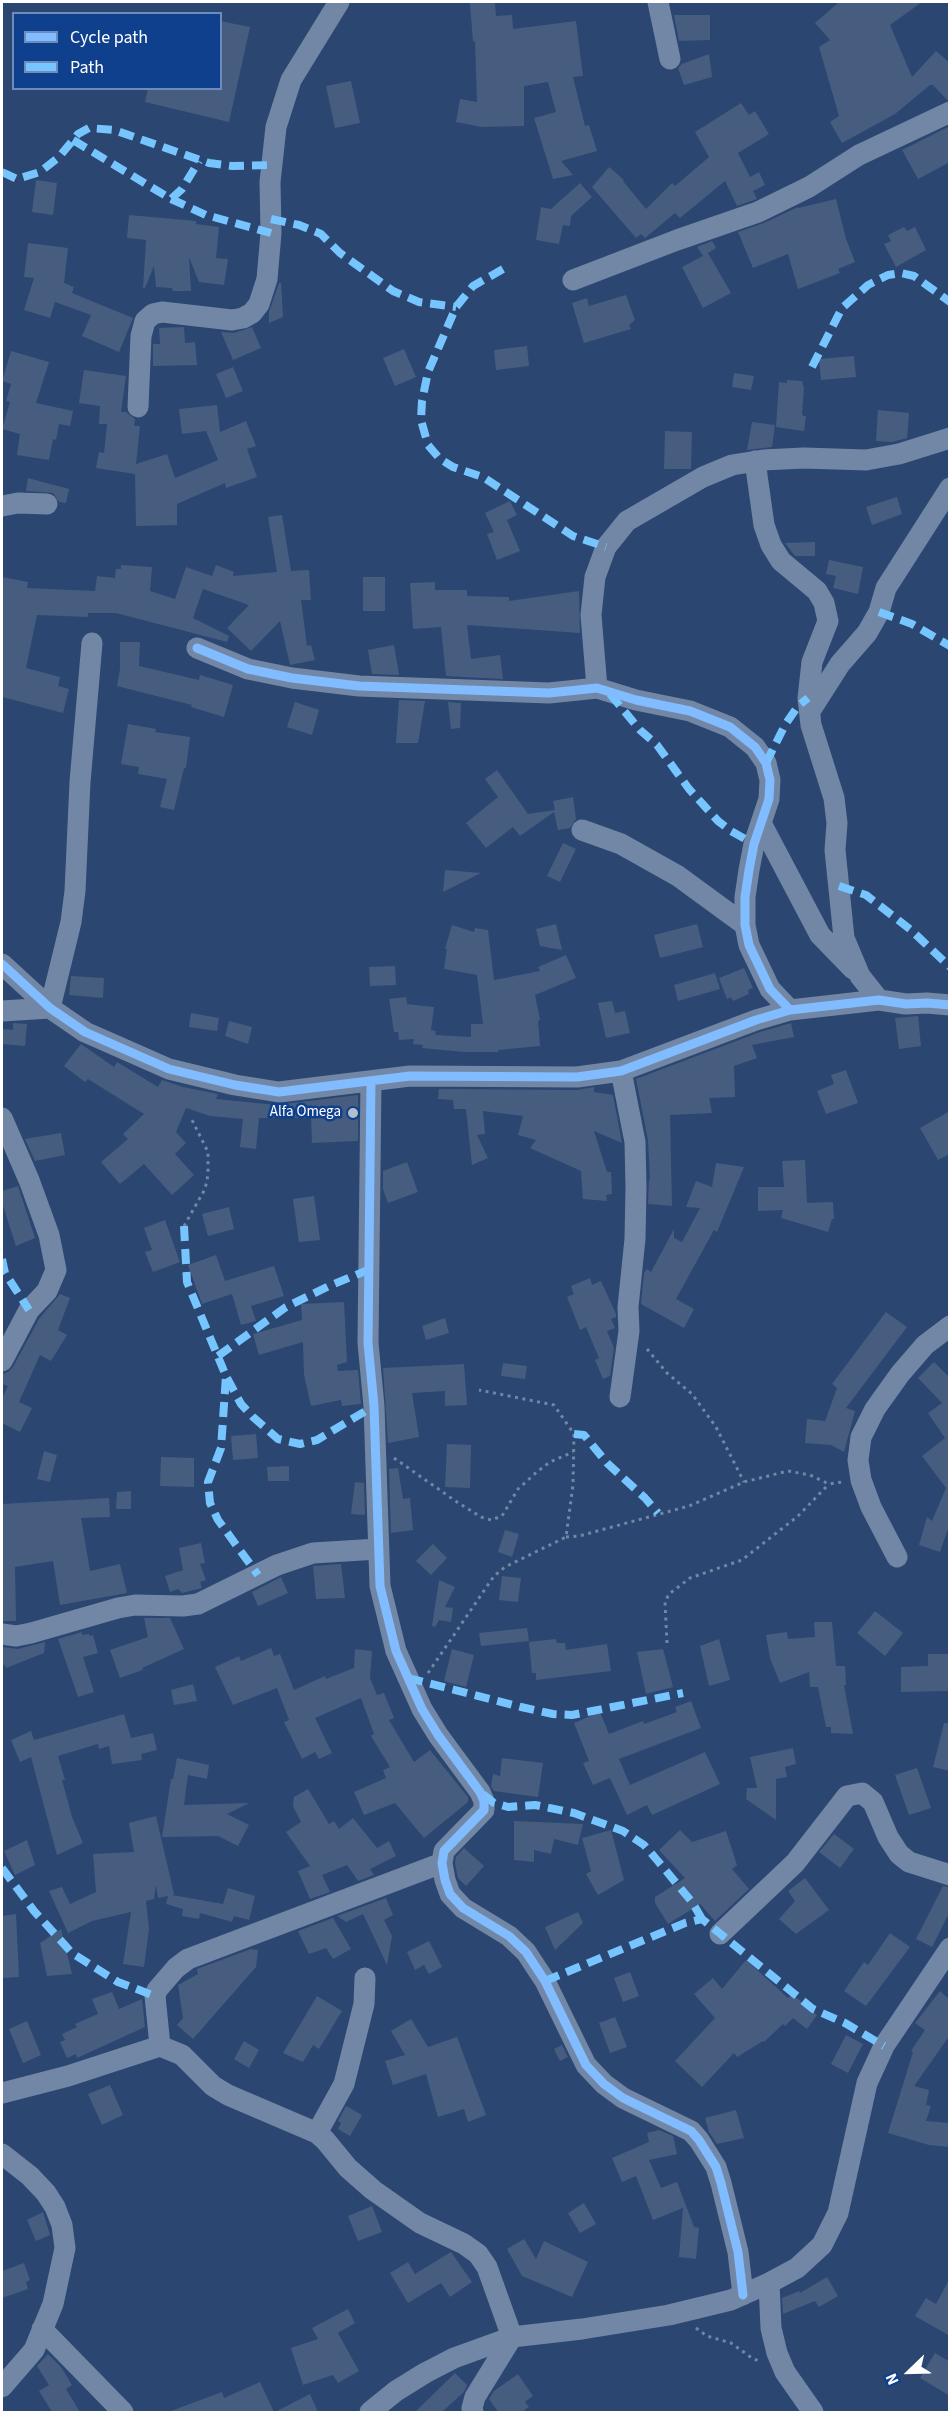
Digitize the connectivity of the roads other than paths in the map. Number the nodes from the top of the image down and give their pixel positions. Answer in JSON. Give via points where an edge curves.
{"nodes":[{"id":1,"x":339,"y":2,"type":"edge"},
{"id":2,"x":658,"y":2,"type":"edge"},
{"id":3,"x":670,"y":59,"type":"dead end"},
{"id":4,"x":950,"y":112,"type":"edge"},
{"id":5,"x":573,"y":280,"type":"dead end"},
{"id":6,"x":138,"y":406,"type":"dead end"},
{"id":7,"x":950,"y":438,"type":"edge"},
{"id":8,"x":755,"y":461,"type":"junction"},
{"id":9,"x":950,"y":488,"type":"edge"},
{"id":10,"x":47,"y":504,"type":"dead end"},
{"id":11,"x":2,"y":506,"type":"edge"},
{"id":12,"x":92,"y":643,"type":"dead end"},
{"id":13,"x":197,"y":648,"type":"dead end"},
{"id":14,"x":597,"y":688,"type":"junction"},
{"id":15,"x":810,"y":711,"type":"junction"},
{"id":16,"x":762,"y":825,"type":"junction"},
{"id":17,"x":582,"y":830,"type":"dead end"},
{"id":18,"x":745,"y":925,"type":"junction"},
{"id":19,"x":2,"y":963,"type":"edge"},
{"id":20,"x":860,"y":976,"type":"junction"},
{"id":21,"x":879,"y":1000,"type":"junction"},
{"id":22,"x":950,"y":1005,"type":"edge"},
{"id":23,"x":50,"y":1008,"type":"junction"},
{"id":24,"x":790,"y":1010,"type":"junction"},
{"id":25,"x":3,"y":1016,"type":"edge"},
{"id":26,"x":621,"y":1071,"type":"junction"},
{"id":27,"x":371,"y":1081,"type":"junction"},
{"id":28,"x":2,"y":1118,"type":"edge"},
{"id":29,"x":950,"y":1326,"type":"edge"},
{"id":30,"x":2,"y":1361,"type":"edge"},
{"id":31,"x":620,"y":1397,"type":"dead end"},
{"id":32,"x":378,"y":1550,"type":"junction"},
{"id":33,"x":897,"y":1557,"type":"dead end"},
{"id":34,"x":2,"y":1634,"type":"edge"},
{"id":35,"x":442,"y":1863,"type":"junction"},
{"id":36,"x":950,"y":1875,"type":"edge"},
{"id":37,"x":720,"y":1934,"type":"dead end"},
{"id":38,"x":950,"y":1948,"type":"edge"},
{"id":39,"x":365,"y":1978,"type":"dead end"},
{"id":40,"x":160,"y":2046,"type":"junction"},
{"id":41,"x":2,"y":2093,"type":"edge"},
{"id":42,"x":317,"y":2133,"type":"junction"},
{"id":43,"x":2,"y":2154,"type":"edge"},
{"id":44,"x":769,"y":2283,"type":"junction"},
{"id":45,"x":743,"y":2295,"type":"junction"},
{"id":46,"x":42,"y":2329,"type":"junction"},
{"id":47,"x":512,"y":2337,"type":"junction"},
{"id":48,"x":2,"y":2387,"type":"edge"},
{"id":49,"x":123,"y":2412,"type":"edge"},
{"id":50,"x":370,"y":2412,"type":"edge"},
{"id":51,"x":473,"y":2412,"type":"edge"},
{"id":52,"x":813,"y":2412,"type":"edge"}],
"edges":[{"from":1,"to":6,"type":"street","via":[[291,80],[276,127],[267,279],[259,304],[252,313],[232,320],[153,314],[145,321],[141,336]]},
{"from":2,"to":3,"type":"street"},
{"from":4,"to":5,"type":"street","via":[[859,155],[809,188],[758,212]]},
{"from":7,"to":8,"type":"street","via":[[866,460]]},
{"from":8,"to":14,"type":"street","via":[[703,477],[636,515],[606,547],[595,577],[591,615]]},
{"from":8,"to":15,"type":"street","via":[[764,525],[771,545],[781,561],[825,603],[828,621],[812,662]]},
{"from":9,"to":15,"type":"street","via":[[886,588],[867,633],[840,664]]},
{"from":10,"to":11,"type":"street"},
{"from":12,"to":23,"type":"street","via":[[75,891]]},
{"from":13,"to":14,"type":"street","via":[[248,669],[359,686],[549,693]]},
{"from":14,"to":16,"type":"street","via":[[690,711],[730,727],[755,747],[766,763],[770,780]]},
{"from":15,"to":20,"type":"street","via":[[834,798],[844,938]]},
{"from":16,"to":18,"type":"street","via":[[749,870]]},
{"from":16,"to":20,"type":"street","via":[[820,935]]},
{"from":17,"to":18,"type":"street","via":[[621,843],[678,876]]},
{"from":18,"to":24,"type":"street","via":[[749,945],[770,989]]},
{"from":19,"to":23,"type":"street"},
{"from":20,"to":21,"type":"street"},
{"from":21,"to":22,"type":"street"},
{"from":21,"to":24,"type":"street"},
{"from":23,"to":25,"type":"street"},
{"from":23,"to":27,"type":"street","via":[[85,1032],[169,1069],[235,1085],[279,1092]]},
{"from":24,"to":26,"type":"street"},
{"from":26,"to":27,"type":"street","via":[[577,1077],[410,1076]]},
{"from":26,"to":31,"type":"street","via":[[635,1142],[635,1239]]},
{"from":27,"to":32,"type":"street","via":[[368,1343]]},
{"from":28,"to":30,"type":"street","via":[[49,1235],[56,1270]]},
{"from":29,"to":33,"type":"street","via":[[925,1345],[900,1374],[861,1437],[861,1480]]},
{"from":32,"to":34,"type":"street","via":[[313,1553],[277,1565],[198,1604],[135,1605],[31,1633]]},
{"from":32,"to":35,"type":"street","via":[[380,1586],[396,1651],[422,1709],[484,1801],[484,1810],[444,1851]]},
{"from":35,"to":40,"type":"street","via":[[188,1959],[155,1996]]},
{"from":35,"to":45,"type":"street","via":[[450,1894],[463,1908],[509,1936],[526,1953],[545,1981],[586,2065],[623,2098],[691,2132],[699,2140],[721,2183],[738,2252]]},
{"from":36,"to":37,"type":"street","via":[[909,1862],[888,1837],[873,1802],[862,1793],[847,1796],[795,1863]]},
{"from":38,"to":44,"type":"street","via":[[884,2046],[867,2084],[838,2213],[822,2245],[797,2268]]},
{"from":39,"to":42,"type":"street","via":[[363,2004],[344,2084]]},
{"from":40,"to":41,"type":"street"},
{"from":40,"to":42,"type":"street","via":[[182,2055],[213,2086],[228,2095]]},
{"from":42,"to":47,"type":"street","via":[[348,2168],[388,2202],[478,2254],[493,2282]]},
{"from":43,"to":46,"type":"street","via":[[46,2193],[62,2225],[65,2248],[53,2304]]},
{"from":44,"to":45,"type":"street"},
{"from":44,"to":52,"type":"street","via":[[771,2328],[777,2353],[785,2372]]},
{"from":45,"to":47,"type":"street","via":[[669,2315]]},
{"from":46,"to":48,"type":"street","via":[[34,2350]]},
{"from":46,"to":49,"type":"street"},
{"from":47,"to":50,"type":"street","via":[[424,2373]]},
{"from":47,"to":51,"type":"street","via":[[475,2397]]}]}
